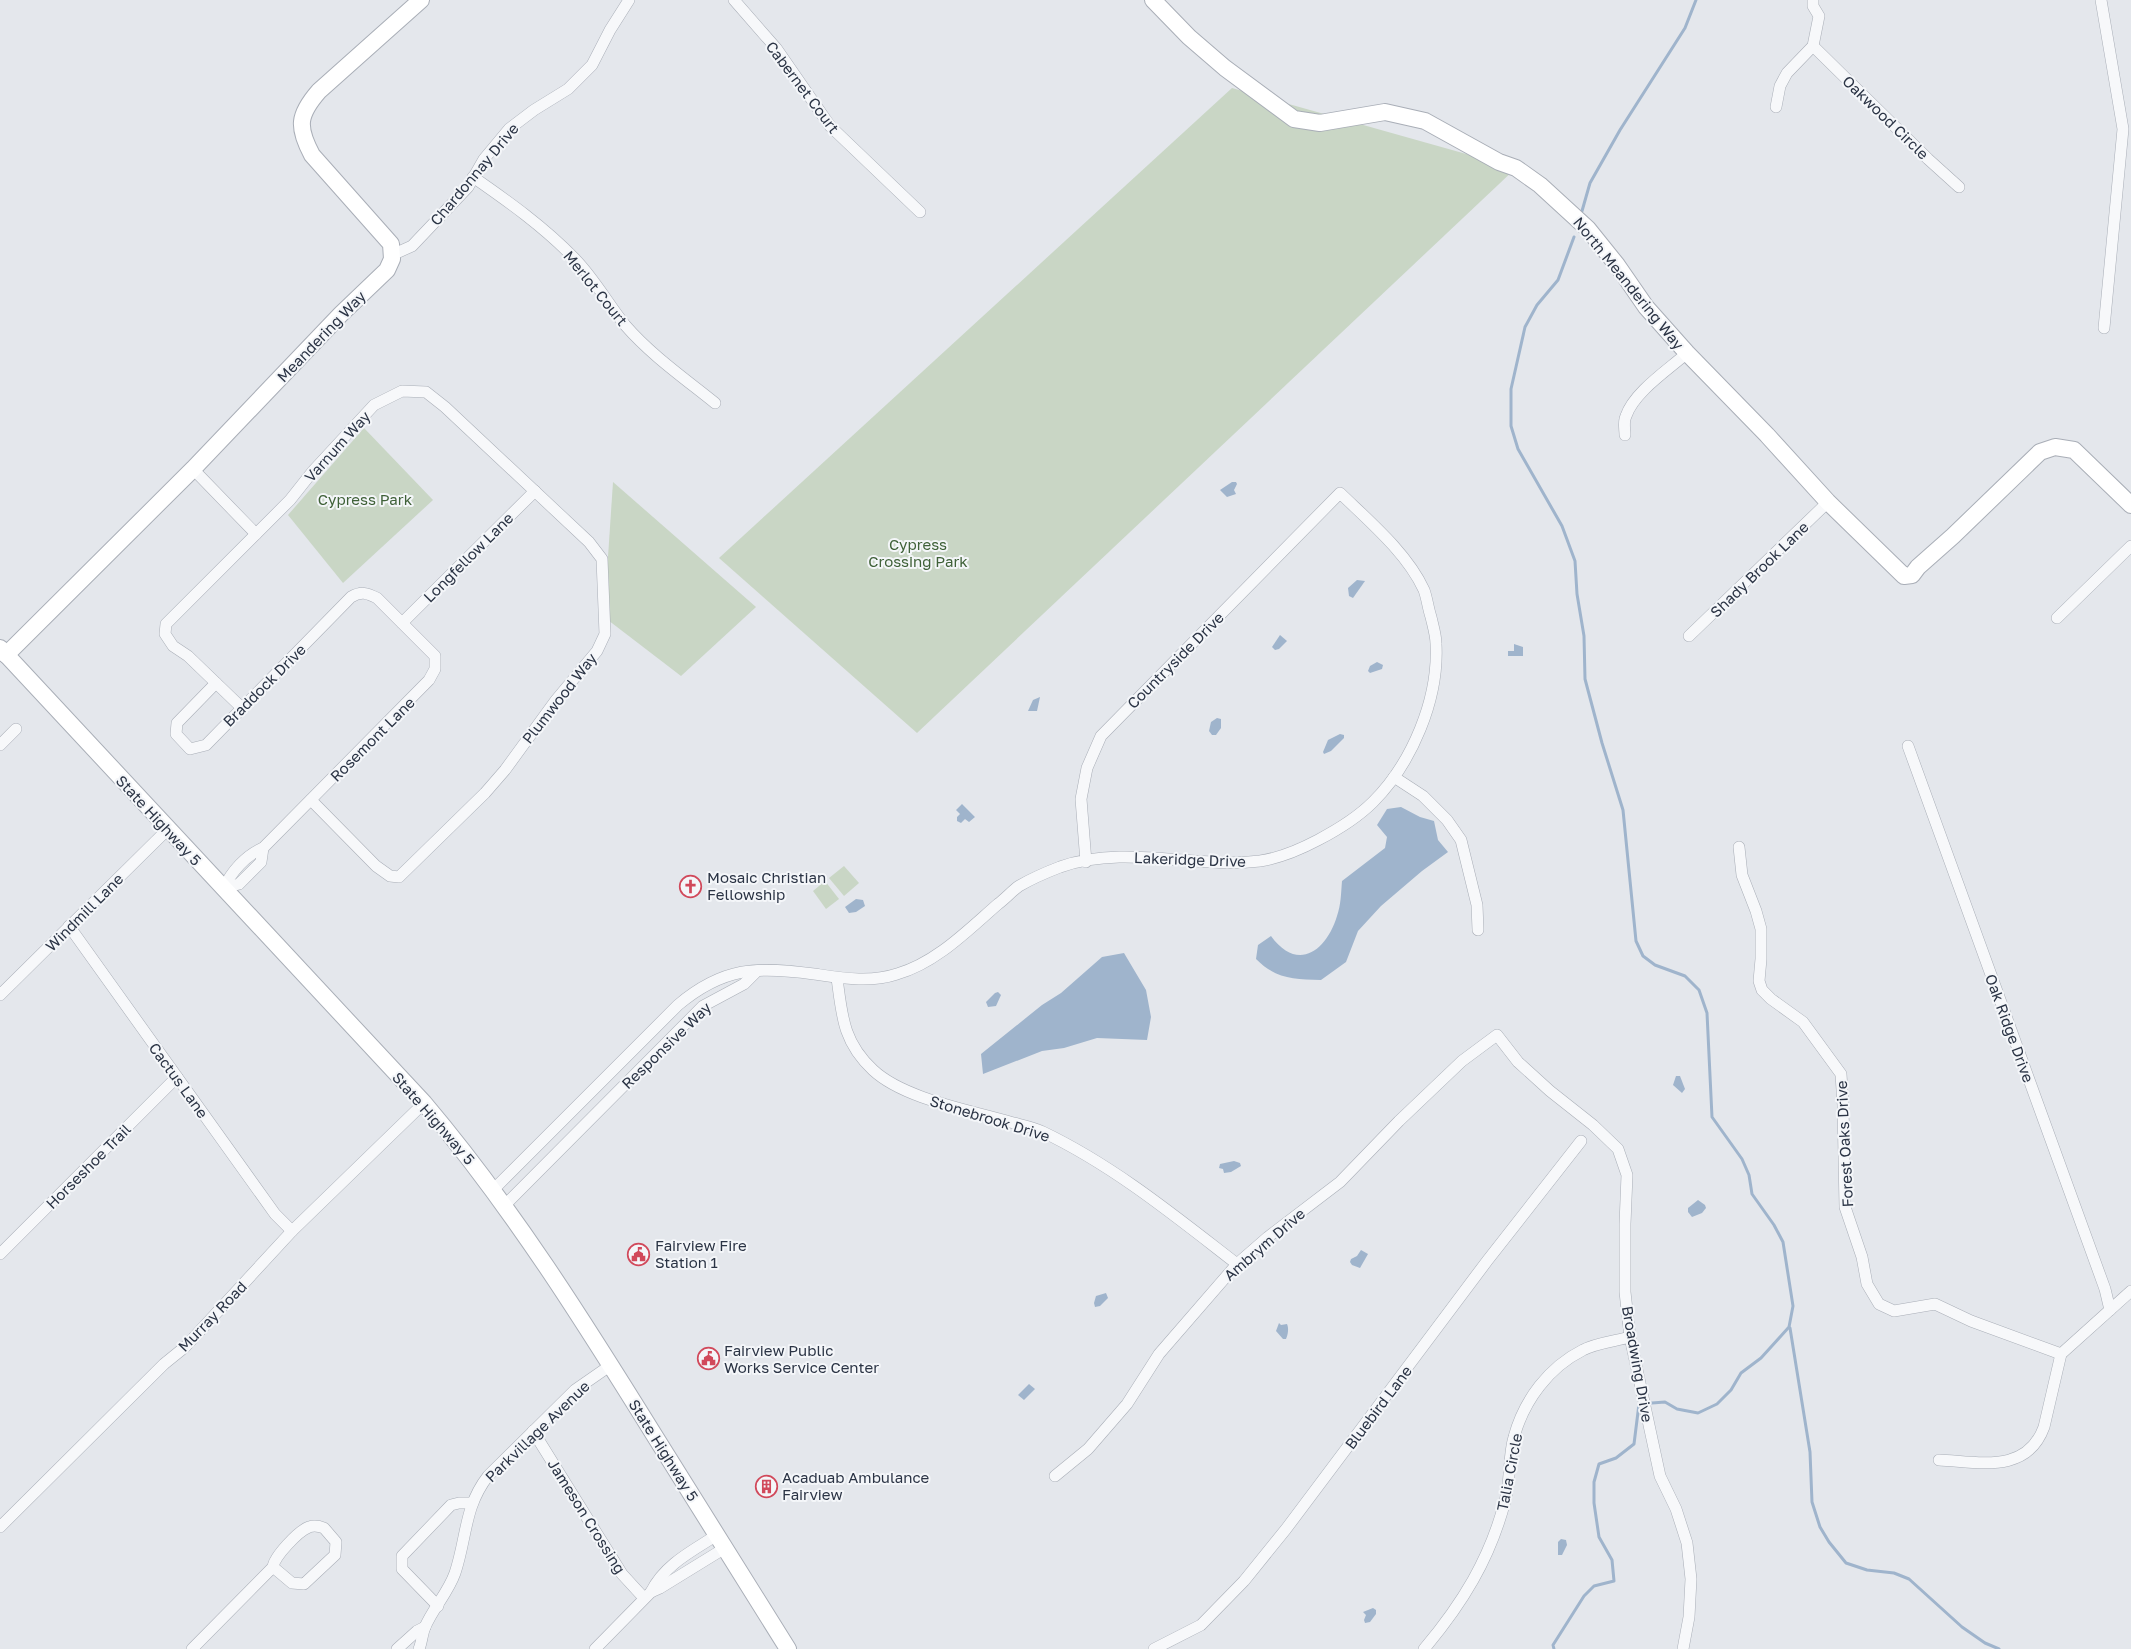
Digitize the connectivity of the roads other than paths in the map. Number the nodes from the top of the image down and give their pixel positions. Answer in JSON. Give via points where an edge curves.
{"nodes":[{"id":1,"x":421,"y":0,"type":"edge"},
{"id":2,"x":629,"y":0,"type":"edge"},
{"id":3,"x":734,"y":0,"type":"edge"},
{"id":4,"x":1153,"y":0,"type":"edge"},
{"id":5,"x":1813,"y":0,"type":"edge"},
{"id":6,"x":2101,"y":0,"type":"edge"},
{"id":7,"x":1813,"y":46,"type":"junction"},
{"id":8,"x":1776,"y":106,"type":"dead end"},
{"id":9,"x":474,"y":177,"type":"junction"},
{"id":10,"x":1959,"y":187,"type":"dead end"},
{"id":11,"x":920,"y":212,"type":"dead end"},
{"id":12,"x":392,"y":255,"type":"junction"},
{"id":13,"x":2104,"y":328,"type":"dead end"},
{"id":14,"x":1687,"y":354,"type":"junction"},
{"id":15,"x":715,"y":403,"type":"dead end"},
{"id":16,"x":1625,"y":436,"type":"dead end"},
{"id":17,"x":193,"y":469,"type":"junction"},
{"id":18,"x":535,"y":491,"type":"junction"},
{"id":19,"x":1340,"y":493,"type":"joint"},
{"id":20,"x":1828,"y":502,"type":"junction"},
{"id":21,"x":2131,"y":505,"type":"edge"},
{"id":22,"x":256,"y":534,"type":"junction"},
{"id":23,"x":2131,"y":546,"type":"edge"},
{"id":24,"x":2057,"y":618,"type":"dead end"},
{"id":25,"x":402,"y":623,"type":"junction"},
{"id":26,"x":1689,"y":636,"type":"dead end"},
{"id":27,"x":1,"y":656,"type":"edge"},
{"id":28,"x":216,"y":683,"type":"junction"},
{"id":29,"x":242,"y":708,"type":"junction"},
{"id":30,"x":16,"y":729,"type":"dead end"},
{"id":31,"x":0,"y":745,"type":"edge"},
{"id":32,"x":1908,"y":746,"type":"dead end"},
{"id":33,"x":1394,"y":777,"type":"junction"},
{"id":34,"x":311,"y":800,"type":"junction"},
{"id":35,"x":168,"y":829,"type":"junction"},
{"id":36,"x":1739,"y":847,"type":"dead end"},
{"id":37,"x":1086,"y":862,"type":"junction"},
{"id":38,"x":224,"y":888,"type":"junction"},
{"id":39,"x":69,"y":926,"type":"junction"},
{"id":40,"x":1478,"y":930,"type":"dead end"},
{"id":41,"x":757,"y":971,"type":"junction"},
{"id":42,"x":837,"y":978,"type":"junction"},
{"id":43,"x":0,"y":995,"type":"edge"},
{"id":44,"x":1497,"y":1036,"type":"joint"},
{"id":45,"x":177,"y":1077,"type":"junction"},
{"id":46,"x":424,"y":1104,"type":"junction"},
{"id":47,"x":1580,"y":1141,"type":"dead end"},
{"id":48,"x":492,"y":1190,"type":"junction"},
{"id":49,"x":504,"y":1206,"type":"junction"},
{"id":50,"x":292,"y":1231,"type":"junction"},
{"id":51,"x":0,"y":1254,"type":"edge"},
{"id":52,"x":1237,"y":1264,"type":"junction"},
{"id":53,"x":2131,"y":1291,"type":"edge"},
{"id":54,"x":2110,"y":1310,"type":"junction"},
{"id":55,"x":1630,"y":1337,"type":"junction"},
{"id":56,"x":2061,"y":1354,"type":"junction"},
{"id":57,"x":611,"y":1366,"type":"junction"},
{"id":58,"x":533,"y":1431,"type":"junction"},
{"id":59,"x":1939,"y":1460,"type":"dead end"},
{"id":60,"x":1055,"y":1476,"type":"dead end"},
{"id":61,"x":472,"y":1503,"type":"junction"},
{"id":62,"x":0,"y":1528,"type":"edge"},
{"id":63,"x":721,"y":1542,"type":"junction"},
{"id":64,"x":273,"y":1568,"type":"junction"},
{"id":65,"x":647,"y":1595,"type":"junction"},
{"id":66,"x":438,"y":1606,"type":"junction"},
{"id":67,"x":425,"y":1627,"type":"junction"},
{"id":68,"x":192,"y":1649,"type":"edge"},
{"id":69,"x":396,"y":1649,"type":"edge"},
{"id":70,"x":419,"y":1649,"type":"edge"},
{"id":71,"x":595,"y":1649,"type":"edge"},
{"id":72,"x":788,"y":1649,"type":"edge"},
{"id":73,"x":1154,"y":1649,"type":"edge"},
{"id":74,"x":1424,"y":1649,"type":"edge"},
{"id":75,"x":1683,"y":1649,"type":"edge"}],
"edges":[{"from":1,"to":12,"type":"street","via":[[319,91],[306,106],[303,117],[303,131],[312,156],[388,238],[392,244]]},
{"from":2,"to":9,"type":"street","name":"Chardonnay Drive","via":[[592,65],[568,89],[509,129],[484,159]]},
{"from":3,"to":11,"type":"street","name":"Cabernet Court","via":[[776,48],[830,126]]},
{"from":4,"to":14,"type":"street","name":"North Meandering Way","via":[[1225,68],[1294,119],[1320,123],[1385,112],[1425,121],[1516,168],[1540,185],[1588,229],[1646,307]]},
{"from":5,"to":7,"type":"street","via":[[1819,16]]},
{"from":6,"to":13,"type":"street","via":[[2123,128]]},
{"from":7,"to":8,"type":"street","via":[[1787,73],[1780,86]]},
{"from":7,"to":10,"type":"street","name":"Oakwood Circle"},
{"from":9,"to":12,"type":"street","name":"Chardonnay Drive","via":[[412,246]]},
{"from":9,"to":15,"type":"street","name":"Merlot Court","via":[[551,235],[576,260],[640,340]]},
{"from":12,"to":17,"type":"street","name":"Meandering Way","via":[[387,270]]},
{"from":14,"to":16,"type":"street","via":[[1630,406],[1624,418]]},
{"from":14,"to":20,"type":"street","name":"North Meandering Way"},
{"from":17,"to":22,"type":"street"},
{"from":17,"to":27,"type":"street","name":"Meandering Way"},
{"from":18,"to":22,"type":"street","name":"Varnum Way","via":[[446,407],[426,392],[402,391],[374,405]]},
{"from":18,"to":25,"type":"street","name":"Longfellow Lane"},
{"from":18,"to":34,"type":"street","name":"Plumwood Way","via":[[589,542],[602,559],[605,634],[597,651],[485,793],[399,877],[390,876],[376,866]]},
{"from":19,"to":33,"type":"street","name":"Lakeridge Drive","via":[[1412,567],[1425,593],[1437,643],[1434,682],[1420,732]]},
{"from":19,"to":37,"type":"street","name":"Countryside Drive","via":[[1101,736],[1087,768],[1081,800]]},
{"from":20,"to":21,"type":"street","name":"North Meandering Way","via":[[1904,576],[1912,575],[2040,452],[2055,446],[2074,450]]},
{"from":20,"to":26,"type":"street","name":"Shady Brook Lane"},
{"from":22,"to":28,"type":"street","name":"Varnum Way","via":[[166,624],[165,634],[173,646]]},
{"from":23,"to":24,"type":"street"},
{"from":25,"to":29,"type":"street","name":"Braddock Drive","via":[[377,598],[359,593]]},
{"from":25,"to":34,"type":"street","name":"Rosemont Lane","via":[[435,656],[435,669],[429,680]]},
{"from":27,"to":35,"type":"street","name":"State Highway 5"},
{"from":28,"to":29,"type":"street"},
{"from":28,"to":29,"type":"street","name":"Braddock Drive","via":[[177,723],[176,734],[181,742],[190,749],[206,745]]},
{"from":30,"to":31,"type":"street"},
{"from":32,"to":54,"type":"street","name":"Oak Ridge Drive"},
{"from":33,"to":37,"type":"street","name":"Lakeridge Drive","via":[[1373,803],[1334,831],[1299,849],[1262,861],[1202,862],[1119,856]]},
{"from":33,"to":40,"type":"street","via":[[1423,796],[1461,840],[1476,905]]},
{"from":34,"to":38,"type":"street","name":"Rosemont Lane","via":[[263,848],[254,852],[230,875]]},
{"from":35,"to":38,"type":"street","name":"State Highway 5"},
{"from":35,"to":39,"type":"street","name":"Windmill Lane"},
{"from":36,"to":56,"type":"street","name":"Forest Oaks Drive","via":[[1742,876],[1761,929],[1759,981],[1762,990],[1803,1022],[1841,1074],[1845,1207],[1862,1257],[1867,1284],[1879,1304],[1894,1310],[1935,1304],[1971,1322]]},
{"from":37,"to":42,"type":"street","name":"Lakeridge Drive","via":[[1060,867],[1020,886],[923,964],[897,975],[870,979]]},
{"from":38,"to":46,"type":"street","name":"State Highway 5"},
{"from":39,"to":43,"type":"street","name":"Windmill Lane"},
{"from":39,"to":45,"type":"street","name":"Cactus Lane"},
{"from":41,"to":42,"type":"street","name":"Lakeridge Drive"},
{"from":41,"to":48,"type":"street","name":"Responsive Way","via":[[737,972],[697,989]]},
{"from":41,"to":49,"type":"street","name":"Responsive Way","via":[[744,984],[703,1006]]},
{"from":42,"to":52,"type":"street","name":"Stonebrook Drive","via":[[844,1026],[857,1055],[893,1086],[1041,1131],[1075,1148],[1140,1190]]},
{"from":44,"to":52,"type":"street","name":"Ambrym Drive","via":[[1462,1061],[1340,1182]]},
{"from":44,"to":55,"type":"street","name":"Broadwing Drive","via":[[1518,1062],[1618,1149],[1627,1175],[1625,1292]]},
{"from":45,"to":50,"type":"street","name":"Cactus Lane","via":[[275,1214]]},
{"from":45,"to":51,"type":"street","name":"Horseshoe Trail"},
{"from":46,"to":48,"type":"street","name":"State Highway 5"},
{"from":46,"to":50,"type":"street","name":"Murray Road"},
{"from":47,"to":73,"type":"street","name":"Bluebird Lane","via":[[1244,1581],[1202,1625]]},
{"from":48,"to":49,"type":"street","name":"State Highway 5"},
{"from":49,"to":57,"type":"street","name":"State Highway 5"},
{"from":50,"to":62,"type":"street","name":"Murray Road","via":[[185,1347],[164,1364]]},
{"from":52,"to":60,"type":"street","name":"Ambrym Drive","via":[[1159,1354],[1127,1404],[1088,1448]]},
{"from":53,"to":54,"type":"street"},
{"from":54,"to":56,"type":"street"},
{"from":55,"to":74,"type":"street","name":"Talia Circle","via":[[1583,1349],[1540,1383],[1526,1406],[1514,1437],[1506,1499],[1477,1575],[1447,1622]]},
{"from":55,"to":75,"type":"street","name":"Broadwing Drive","via":[[1660,1476],[1676,1509],[1687,1543],[1691,1579]]},
{"from":56,"to":59,"type":"street","via":[[2044,1427],[2032,1449],[2002,1463]]},
{"from":57,"to":58,"type":"street","name":"Parkvillage Avenue","via":[[575,1390]]},
{"from":57,"to":63,"type":"street","name":"State Highway 5"},
{"from":58,"to":61,"type":"street","name":"Parkvillage Avenue","via":[[488,1476],[475,1493]]},
{"from":58,"to":65,"type":"street","name":"Jameson Crossing","via":[[622,1574]]},
{"from":61,"to":66,"type":"street","name":"Parkvillage Avenue","via":[[455,1572]]},
{"from":61,"to":66,"type":"street","via":[[451,1505],[402,1556],[402,1569]]},
{"from":63,"to":65,"type":"street","via":[[670,1566]]},
{"from":63,"to":72,"type":"street","name":"State Highway 5"},
{"from":64,"to":64,"type":"street","via":[[292,1584],[304,1584],[335,1556],[336,1542],[324,1528],[311,1526],[276,1557]]},
{"from":64,"to":68,"type":"street"},
{"from":65,"to":71,"type":"street"},
{"from":66,"to":67,"type":"street","name":"Parkvillage Avenue"},
{"from":67,"to":69,"type":"street","name":"Parkvillage Avenue"},
{"from":67,"to":70,"type":"street","name":"Parkvillage Avenue"}]}
